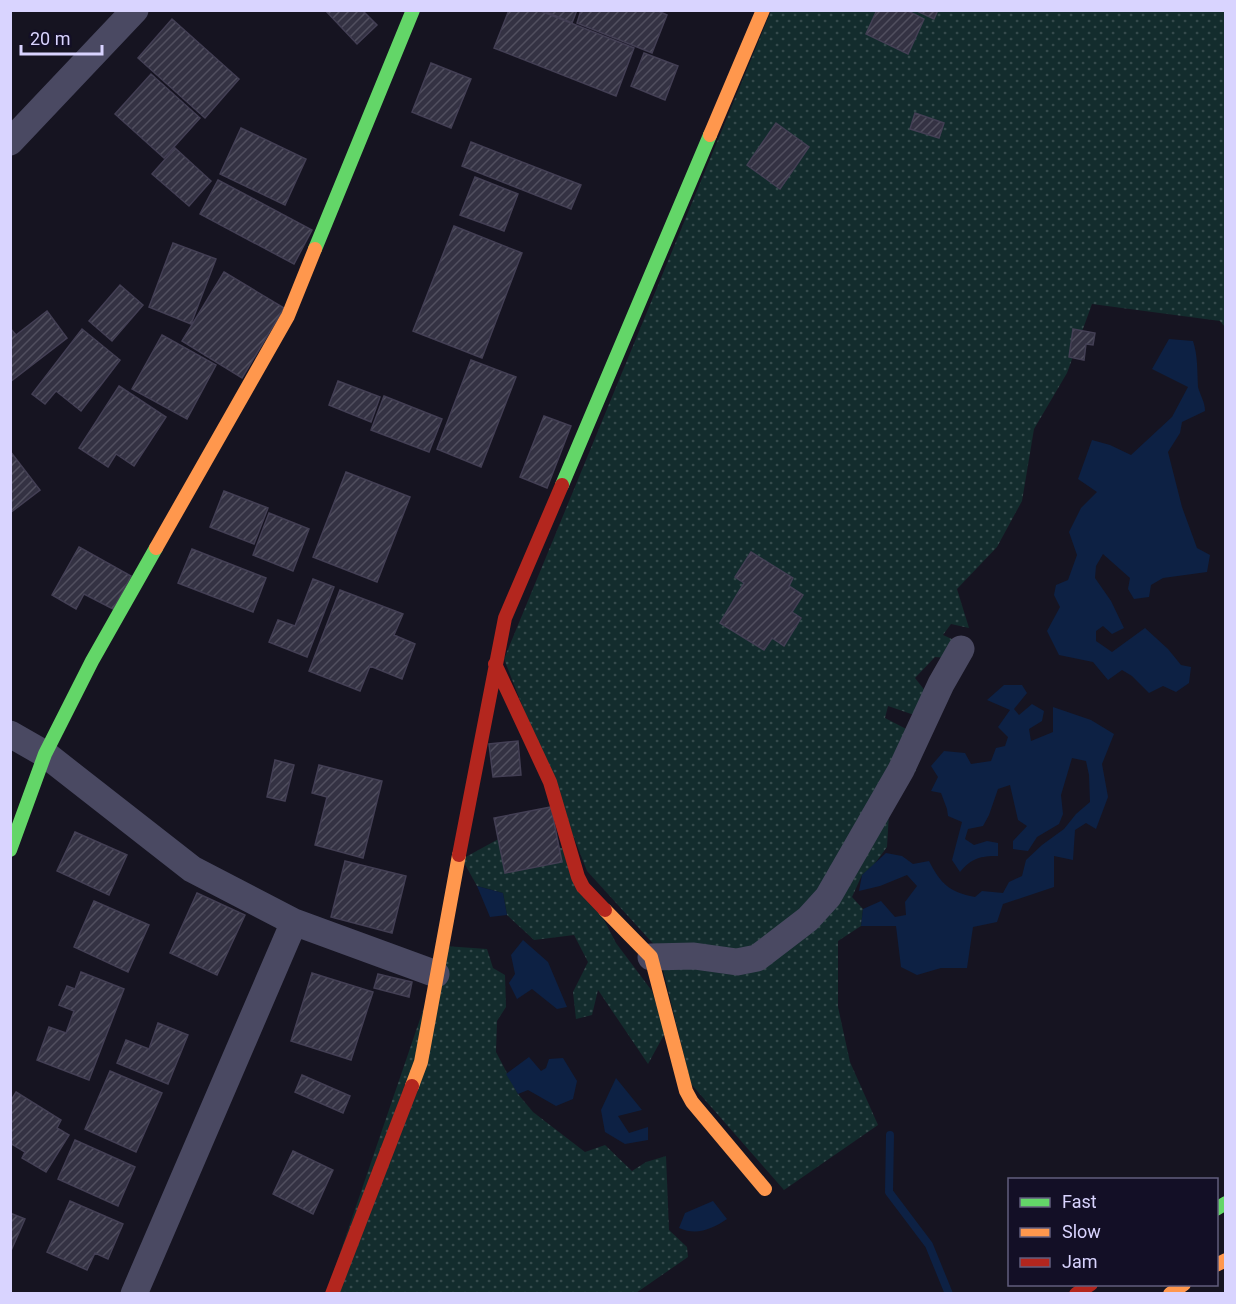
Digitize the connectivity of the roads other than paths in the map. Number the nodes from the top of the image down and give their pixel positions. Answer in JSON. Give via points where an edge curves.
{"nodes":[{"id":1,"x":135,"y":10,"type":"edge"},
{"id":2,"x":413,"y":10,"type":"edge"},
{"id":3,"x":763,"y":10,"type":"edge"},
{"id":4,"x":10,"y":142,"type":"edge"},
{"id":5,"x":961,"y":649,"type":"dead end"},
{"id":6,"x":495,"y":664,"type":"junction"},
{"id":7,"x":10,"y":734,"type":"edge"},
{"id":8,"x":45,"y":754,"type":"junction"},
{"id":9,"x":10,"y":850,"type":"edge"},
{"id":10,"x":294,"y":922,"type":"junction"},
{"id":11,"x":651,"y":957,"type":"junction"},
{"id":12,"x":436,"y":974,"type":"junction"},
{"id":13,"x":765,"y":1189,"type":"dead end"},
{"id":14,"x":134,"y":1293,"type":"edge"},
{"id":15,"x":332,"y":1293,"type":"edge"}],
"edges":[{"from":1,"to":4,"type":"street"},
{"from":2,"to":8,"type":"main road","via":[[288,316],[92,661]]},
{"from":3,"to":6,"type":"main road","via":[[505,618]]},
{"from":5,"to":11,"type":"street","via":[[901,770],[828,897],[808,919],[757,958],[737,962],[693,956]]},
{"from":6,"to":11,"type":"main road","via":[[547,774],[561,812],[576,876]]},
{"from":6,"to":12,"type":"main road"},
{"from":7,"to":8,"type":"street"},
{"from":8,"to":9,"type":"main road"},
{"from":8,"to":10,"type":"street","via":[[192,869]]},
{"from":10,"to":12,"type":"street"},
{"from":10,"to":14,"type":"street"},
{"from":11,"to":13,"type":"main road","via":[[686,1090]]},
{"from":12,"to":15,"type":"main road","via":[[421,1062]]}]}
